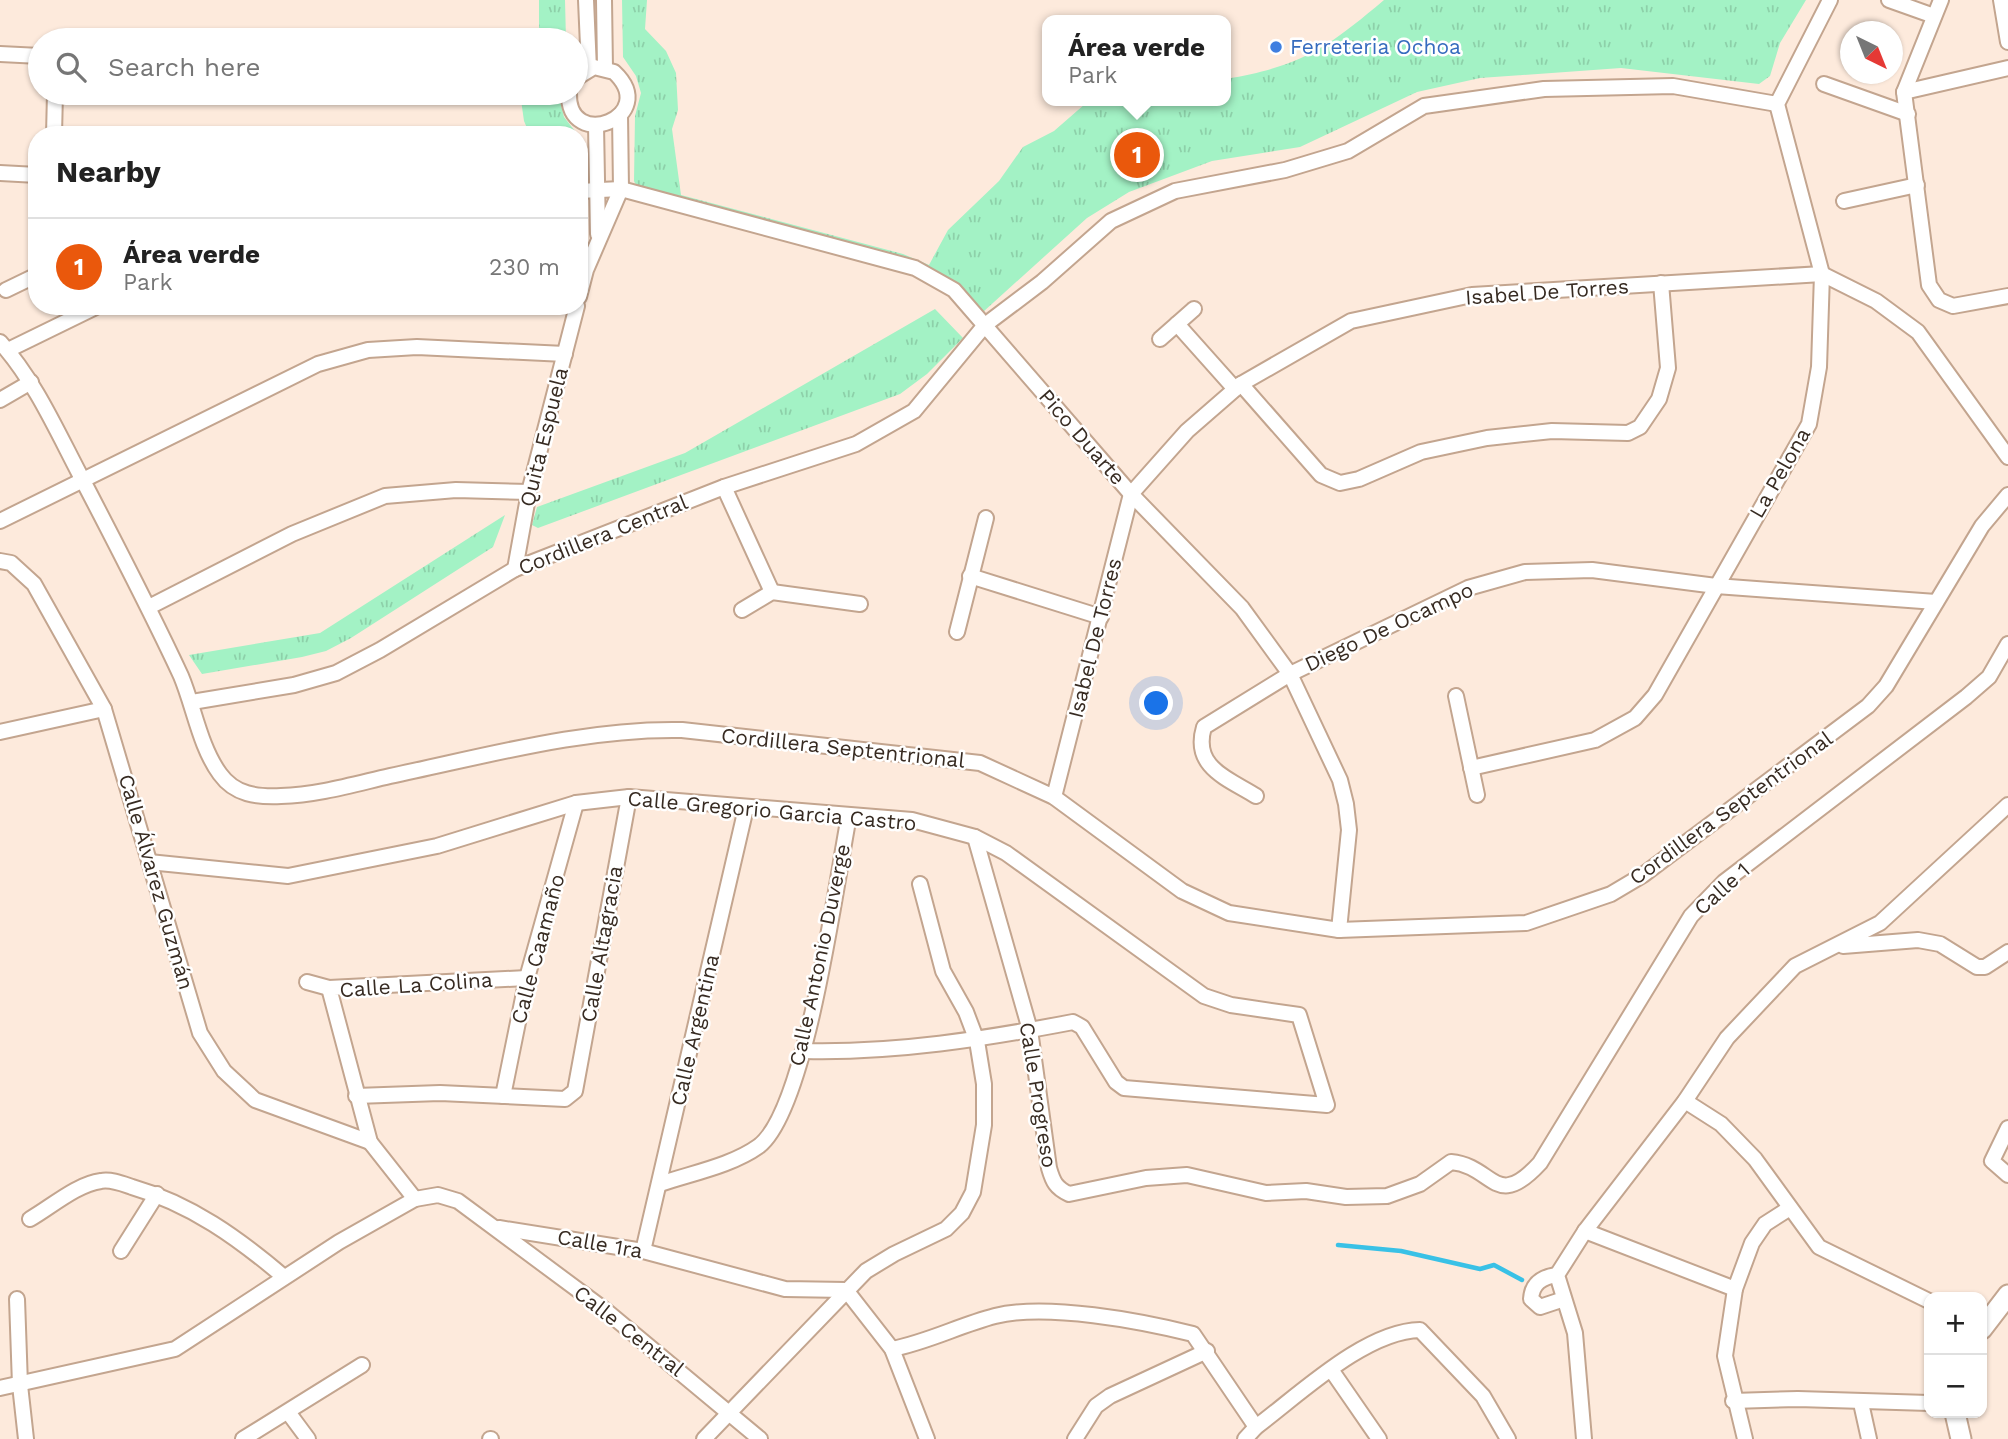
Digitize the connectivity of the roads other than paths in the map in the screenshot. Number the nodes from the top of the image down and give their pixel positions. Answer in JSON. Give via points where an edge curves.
{"nodes":[{"id":1,"x":586,"y":0,"type":"edge"},
{"id":2,"x":604,"y":0,"type":"edge"},
{"id":3,"x":1830,"y":0,"type":"edge"},
{"id":4,"x":1889,"y":0,"type":"edge"},
{"id":5,"x":1941,"y":0,"type":"edge"},
{"id":6,"x":2001,"y":0,"type":"edge"},
{"id":7,"x":1934,"y":16,"type":"junction"},
{"id":8,"x":587,"y":28,"type":"edge"},
{"id":9,"x":2008,"y":41,"type":"edge"},
{"id":10,"x":588,"y":46,"type":"edge"},
{"id":11,"x":0,"y":54,"type":"edge"},
{"id":12,"x":28,"y":55,"type":"edge"},
{"id":13,"x":605,"y":68,"type":"junction"},
{"id":14,"x":2008,"y":68,"type":"edge"},
{"id":15,"x":589,"y":69,"type":"joint"},
{"id":16,"x":1824,"y":84,"type":"dead end"},
{"id":17,"x":1905,"y":92,"type":"junction"},
{"id":18,"x":1777,"y":104,"type":"junction"},
{"id":19,"x":55,"y":105,"type":"edge"},
{"id":20,"x":572,"y":105,"type":"edge"},
{"id":21,"x":1908,"y":114,"type":"junction"},
{"id":22,"x":620,"y":115,"type":"junction"},
{"id":23,"x":596,"y":125,"type":"junction"},
{"id":24,"x":54,"y":126,"type":"edge"},
{"id":25,"x":0,"y":173,"type":"edge"},
{"id":26,"x":28,"y":175,"type":"edge"},
{"id":27,"x":1917,"y":185,"type":"junction"},
{"id":28,"x":621,"y":189,"type":"junction"},
{"id":29,"x":588,"y":191,"type":"edge"},
{"id":30,"x":596,"y":191,"type":"junction"},
{"id":31,"x":1844,"y":201,"type":"dead end"},
{"id":32,"x":598,"y":239,"type":"junction"},
{"id":33,"x":588,"y":270,"type":"edge"},
{"id":34,"x":1822,"y":274,"type":"junction"},
{"id":35,"x":28,"y":279,"type":"edge"},
{"id":36,"x":1661,"y":284,"type":"junction"},
{"id":37,"x":6,"y":290,"type":"dead end"},
{"id":38,"x":2008,"y":296,"type":"edge"},
{"id":39,"x":1194,"y":309,"type":"dead end"},
{"id":40,"x":77,"y":315,"type":"edge"},
{"id":41,"x":575,"y":315,"type":"edge"},
{"id":42,"x":1177,"y":324,"type":"junction"},
{"id":43,"x":985,"y":325,"type":"junction"},
{"id":44,"x":1160,"y":339,"type":"dead end"},
{"id":45,"x":4,"y":346,"type":"edge"},
{"id":46,"x":565,"y":354,"type":"junction"},
{"id":47,"x":31,"y":382,"type":"junction"},
{"id":48,"x":1238,"y":387,"type":"junction"},
{"id":49,"x":0,"y":400,"type":"edge"},
{"id":50,"x":2008,"y":457,"type":"edge"},
{"id":51,"x":83,"y":480,"type":"junction"},
{"id":52,"x":724,"y":487,"type":"junction"},
{"id":53,"x":529,"y":492,"type":"junction"},
{"id":54,"x":1131,"y":494,"type":"junction"},
{"id":55,"x":2008,"y":495,"type":"edge"},
{"id":56,"x":986,"y":518,"type":"dead end"},
{"id":57,"x":0,"y":521,"type":"edge"},
{"id":58,"x":0,"y":561,"type":"edge"},
{"id":59,"x":515,"y":569,"type":"junction"},
{"id":60,"x":970,"y":576,"type":"junction"},
{"id":61,"x":1716,"y":586,"type":"junction"},
{"id":62,"x":772,"y":592,"type":"junction"},
{"id":63,"x":1936,"y":602,"type":"junction"},
{"id":64,"x":860,"y":604,"type":"dead end"},
{"id":65,"x":149,"y":607,"type":"junction"},
{"id":66,"x":742,"y":610,"type":"dead end"},
{"id":67,"x":1101,"y":617,"type":"junction"},
{"id":68,"x":957,"y":632,"type":"dead end"},
{"id":69,"x":2008,"y":644,"type":"edge"},
{"id":70,"x":1290,"y":674,"type":"junction"},
{"id":71,"x":1456,"y":696,"type":"dead end"},
{"id":72,"x":192,"y":702,"type":"junction"},
{"id":73,"x":104,"y":709,"type":"junction"},
{"id":74,"x":0,"y":732,"type":"edge"},
{"id":75,"x":1471,"y":768,"type":"junction"},
{"id":76,"x":1477,"y":795,"type":"dead end"},
{"id":77,"x":1256,"y":796,"type":"dead end"},
{"id":78,"x":629,"y":797,"type":"junction"},
{"id":79,"x":1054,"y":797,"type":"junction"},
{"id":80,"x":576,"y":803,"type":"junction"},
{"id":81,"x":2008,"y":805,"type":"edge"},
{"id":82,"x":746,"y":808,"type":"junction"},
{"id":83,"x":849,"y":816,"type":"junction"},
{"id":84,"x":975,"y":837,"type":"junction"},
{"id":85,"x":149,"y":862,"type":"junction"},
{"id":86,"x":920,"y":884,"type":"dead end"},
{"id":87,"x":1339,"y":930,"type":"junction"},
{"id":88,"x":1837,"y":947,"type":"junction"},
{"id":89,"x":2008,"y":952,"type":"edge"},
{"id":90,"x":527,"y":978,"type":"junction"},
{"id":91,"x":307,"y":982,"type":"dead end"},
{"id":92,"x":329,"y":988,"type":"junction"},
{"id":93,"x":1030,"y":1030,"type":"junction"},
{"id":94,"x":976,"y":1041,"type":"junction"},
{"id":95,"x":805,"y":1051,"type":"junction"},
{"id":96,"x":356,"y":1096,"type":"junction"},
{"id":97,"x":503,"y":1096,"type":"junction"},
{"id":98,"x":1685,"y":1101,"type":"junction"},
{"id":99,"x":2008,"y":1128,"type":"edge"},
{"id":100,"x":370,"y":1142,"type":"junction"},
{"id":101,"x":1465,"y":1163,"type":"joint"},
{"id":102,"x":2008,"y":1174,"type":"edge"},
{"id":103,"x":660,"y":1184,"type":"junction"},
{"id":104,"x":157,"y":1194,"type":"junction"},
{"id":105,"x":415,"y":1199,"type":"junction"},
{"id":106,"x":1790,"y":1208,"type":"junction"},
{"id":107,"x":30,"y":1219,"type":"dead end"},
{"id":108,"x":494,"y":1227,"type":"junction"},
{"id":109,"x":1585,"y":1231,"type":"junction"},
{"id":110,"x":121,"y":1251,"type":"dead end"},
{"id":111,"x":643,"y":1251,"type":"junction"},
{"id":112,"x":1557,"y":1275,"type":"junction"},
{"id":113,"x":284,"y":1278,"type":"junction"},
{"id":114,"x":1735,"y":1289,"type":"junction"},
{"id":115,"x":846,"y":1290,"type":"junction"},
{"id":116,"x":2008,"y":1295,"type":"edge"},
{"id":117,"x":17,"y":1299,"type":"dead end"},
{"id":118,"x":1563,"y":1299,"type":"junction"},
{"id":119,"x":1924,"y":1299,"type":"edge"},
{"id":120,"x":1987,"y":1321,"type":"edge"},
{"id":121,"x":892,"y":1349,"type":"junction"},
{"id":122,"x":1207,"y":1351,"type":"junction"},
{"id":123,"x":362,"y":1365,"type":"dead end"},
{"id":124,"x":1332,"y":1371,"type":"junction"},
{"id":125,"x":20,"y":1385,"type":"junction"},
{"id":126,"x":0,"y":1388,"type":"edge"},
{"id":127,"x":1733,"y":1401,"type":"junction"},
{"id":128,"x":1861,"y":1403,"type":"junction"},
{"id":129,"x":1924,"y":1403,"type":"edge"},
{"id":130,"x":730,"y":1410,"type":"junction"},
{"id":131,"x":288,"y":1412,"type":"junction"},
{"id":132,"x":1956,"y":1418,"type":"edge"},
{"id":133,"x":1256,"y":1427,"type":"junction"},
{"id":134,"x":26,"y":1439,"type":"edge"},
{"id":135,"x":243,"y":1439,"type":"edge"},
{"id":136,"x":308,"y":1439,"type":"edge"},
{"id":137,"x":704,"y":1439,"type":"edge"},
{"id":138,"x":761,"y":1439,"type":"edge"},
{"id":139,"x":927,"y":1439,"type":"edge"},
{"id":140,"x":1075,"y":1439,"type":"edge"},
{"id":141,"x":1245,"y":1439,"type":"edge"},
{"id":142,"x":1379,"y":1439,"type":"edge"},
{"id":143,"x":1508,"y":1439,"type":"edge"},
{"id":144,"x":1584,"y":1439,"type":"edge"},
{"id":145,"x":1745,"y":1439,"type":"edge"},
{"id":146,"x":1869,"y":1439,"type":"edge"},
{"id":147,"x":1961,"y":1439,"type":"edge"}],
"edges":[{"from":1,"to":8,"type":"street"},
{"from":2,"to":13,"type":"street"},
{"from":3,"to":18,"type":"street"},
{"from":4,"to":7,"type":"street"},
{"from":5,"to":7,"type":"street"},
{"from":6,"to":9,"type":"street"},
{"from":7,"to":17,"type":"street"},
{"from":10,"to":15,"type":"street"},
{"from":11,"to":12,"type":"street"},
{"from":13,"to":15,"type":"street"},
{"from":13,"to":22,"type":"street","via":[[626,88],[626,107]]},
{"from":14,"to":17,"type":"street"},
{"from":16,"to":21,"type":"street"},
{"from":17,"to":21,"type":"street"},
{"from":18,"to":34,"type":"street","name":"La Pelona"},
{"from":18,"to":43,"type":"street","name":"Cordillera Central","via":[[1673,86],[1544,89],[1424,106],[1348,150],[1285,170],[1175,191],[1111,221]]},
{"from":19,"to":24,"type":"street"},
{"from":20,"to":23,"type":"street","via":[[587,124]]},
{"from":21,"to":27,"type":"street"},
{"from":22,"to":23,"type":"street"},
{"from":22,"to":28,"type":"street"},
{"from":23,"to":30,"type":"street"},
{"from":25,"to":26,"type":"street"},
{"from":27,"to":31,"type":"street"},
{"from":27,"to":38,"type":"street","via":[[1929,285],[1939,300],[1953,306]]},
{"from":28,"to":30,"type":"street","name":"Pico Duarte"},
{"from":28,"to":32,"type":"street"},
{"from":28,"to":43,"type":"street","name":"Pico Duarte","via":[[915,268],[954,289]]},
{"from":29,"to":30,"type":"street","name":"Pico Duarte"},
{"from":30,"to":32,"type":"street"},
{"from":32,"to":33,"type":"street"},
{"from":34,"to":36,"type":"street","name":"Isabel De Torres"},
{"from":34,"to":50,"type":"street","via":[[1876,301],[1918,332]]},
{"from":34,"to":61,"type":"street","name":"La Pelona","via":[[1819,367],[1809,424]]},
{"from":35,"to":37,"type":"street"},
{"from":36,"to":48,"type":"street","name":"Isabel De Torres","via":[[1472,295],[1351,321]]},
{"from":36,"to":48,"type":"street","via":[[1668,368],[1659,399],[1640,426],[1628,433],[1552,431],[1487,438],[1421,452],[1339,483],[1321,475]]},
{"from":39,"to":42,"type":"street"},
{"from":40,"to":45,"type":"street"},
{"from":41,"to":46,"type":"street","name":"Quita Espuela"},
{"from":42,"to":44,"type":"street"},
{"from":42,"to":48,"type":"street"},
{"from":43,"to":52,"type":"street","name":"Cordillera Central","via":[[915,411],[856,444]]},
{"from":43,"to":54,"type":"street","name":"Pico Duarte"},
{"from":45,"to":47,"type":"street","name":"Cordillera Septentrional"},
{"from":46,"to":51,"type":"street","via":[[417,347],[368,350],[318,364]]},
{"from":46,"to":53,"type":"street","name":"Quita Espuela"},
{"from":47,"to":49,"type":"street"},
{"from":47,"to":51,"type":"street","name":"Cordillera Septentrional"},
{"from":48,"to":54,"type":"street","name":"Isabel De Torres","via":[[1187,431]]},
{"from":51,"to":57,"type":"street"},
{"from":51,"to":65,"type":"street","name":"Cordillera Septentrional"},
{"from":52,"to":59,"type":"street","name":"Cordillera Central"},
{"from":52,"to":62,"type":"street"},
{"from":53,"to":59,"type":"street","name":"Quita Espuela"},
{"from":53,"to":65,"type":"street","via":[[456,490],[385,496],[292,534]]},
{"from":54,"to":67,"type":"street","name":"Isabel De Torres"},
{"from":54,"to":70,"type":"street","name":"Pico Duarte","via":[[1242,608]]},
{"from":55,"to":63,"type":"street","via":[[1982,526]]},
{"from":56,"to":60,"type":"street"},
{"from":58,"to":73,"type":"street","name":"Calle Álvarez Guzmán","via":[[11,563],[34,584]]},
{"from":59,"to":72,"type":"street","name":"Cordillera Central","via":[[335,673],[294,685]]},
{"from":60,"to":67,"type":"street"},
{"from":60,"to":68,"type":"street"},
{"from":61,"to":63,"type":"street","name":"Diego De Ocampo"},
{"from":61,"to":70,"type":"street","name":"Diego De Ocampo","via":[[1592,570],[1525,572],[1468,588]]},
{"from":61,"to":75,"type":"street","name":"La Pelona","via":[[1655,695],[1635,718],[1595,740]]},
{"from":62,"to":64,"type":"street"},
{"from":62,"to":66,"type":"street"},
{"from":63,"to":87,"type":"street","name":"Cordillera Septentrional","via":[[1886,686],[1868,706],[1643,875],[1611,894],[1527,923]]},
{"from":65,"to":72,"type":"street","name":"Cordillera Septentrional"},
{"from":67,"to":79,"type":"street","name":"Isabel De Torres"},
{"from":69,"to":101,"type":"street","name":"Calle 1","via":[[1989,677],[1966,697],[1724,882],[1691,916],[1540,1163],[1525,1179],[1510,1186],[1493,1184]]},
{"from":70,"to":77,"type":"street","name":"Diego De Ocampo","via":[[1214,719],[1204,727],[1200,741],[1202,756],[1213,769]]},
{"from":70,"to":87,"type":"street","name":"Pico Duarte","via":[[1340,780],[1346,804],[1349,830]]},
{"from":71,"to":75,"type":"street"},
{"from":72,"to":79,"type":"street","name":"Cordillera Septentrional","via":[[221,776],[235,789],[255,796],[309,793],[639,729],[953,758],[993,768]]},
{"from":73,"to":74,"type":"street"},
{"from":73,"to":85,"type":"street","name":"Calle Álvarez Guzmán"},
{"from":75,"to":76,"type":"street"},
{"from":78,"to":80,"type":"street","name":"Calle Gregorio Garcia Castro"},
{"from":78,"to":82,"type":"street","name":"Calle Gregorio Garcia Castro"},
{"from":78,"to":97,"type":"street","name":"Calle Altagracia","via":[[575,1091],[565,1099]]},
{"from":79,"to":87,"type":"street","name":"Cordillera Septentrional","via":[[1182,891],[1229,913]]},
{"from":80,"to":85,"type":"street","name":"Calle Gregorio Garcia Castro","via":[[437,846],[288,876]]},
{"from":80,"to":90,"type":"street","name":"Calle Caamaño"},
{"from":81,"to":88,"type":"street","via":[[1880,923]]},
{"from":82,"to":83,"type":"street","name":"Calle Gregorio Garcia Castro"},
{"from":82,"to":103,"type":"street","name":"Calle Argentina"},
{"from":83,"to":84,"type":"street","name":"Calle Gregorio Garcia Castro","via":[[912,820]]},
{"from":83,"to":95,"type":"street","name":"Calle Antonio Duverge"},
{"from":84,"to":93,"type":"street","name":"Calle Progreso"},
{"from":84,"to":93,"type":"street","name":"Calle Gregorio Garcia Castro","via":[[1006,853],[1204,996],[1231,1005],[1299,1015],[1327,1105],[1134,1090],[1116,1082],[1078,1023]]},
{"from":85,"to":100,"type":"street","name":"Calle Álvarez Guzmán","via":[[200,1033],[224,1071],[255,1100]]},
{"from":86,"to":94,"type":"street","via":[[943,971]]},
{"from":88,"to":89,"type":"street","via":[[1918,940],[1940,944],[1977,967]]},
{"from":88,"to":98,"type":"street","via":[[1794,966],[1727,1038]]},
{"from":90,"to":92,"type":"street","name":"Calle La Colina"},
{"from":90,"to":97,"type":"street","name":"Calle Caamaño"},
{"from":91,"to":92,"type":"street"},
{"from":92,"to":96,"type":"street","name":"Calle La Colina"},
{"from":93,"to":94,"type":"street"},
{"from":93,"to":101,"type":"street","name":"Calle Progreso","via":[[1049,1168],[1054,1183],[1069,1194],[1146,1178],[1187,1175],[1266,1192],[1387,1196],[1420,1184],[1451,1162]]},
{"from":94,"to":95,"type":"street","via":[[850,1052]]},
{"from":94,"to":115,"type":"street","via":[[984,1084],[984,1125],[969,1203],[946,1229],[884,1259]]},
{"from":95,"to":103,"type":"street","name":"Calle Antonio Duverge","via":[[774,1130],[760,1145],[738,1158]]},
{"from":96,"to":97,"type":"street"},
{"from":96,"to":100,"type":"street","name":"Calle La Colina"},
{"from":98,"to":106,"type":"street","via":[[1721,1124]]},
{"from":98,"to":109,"type":"street"},
{"from":99,"to":102,"type":"street","via":[[1992,1161]]},
{"from":100,"to":105,"type":"street"},
{"from":103,"to":111,"type":"street","name":"Calle Argentina"},
{"from":104,"to":107,"type":"street","via":[[102,1180]]},
{"from":104,"to":110,"type":"street"},
{"from":104,"to":113,"type":"street","via":[[219,1226]]},
{"from":105,"to":108,"type":"street","name":"Calle 1ra","via":[[448,1197]]},
{"from":105,"to":113,"type":"street","name":"Calle 1ra"},
{"from":106,"to":114,"type":"street","via":[[1765,1224],[1752,1243]]},
{"from":106,"to":119,"type":"street","via":[[1819,1247]]},
{"from":108,"to":111,"type":"street","name":"Calle 1ra"},
{"from":108,"to":130,"type":"street","name":"Calle Central"},
{"from":109,"to":112,"type":"street"},
{"from":109,"to":114,"type":"street"},
{"from":111,"to":115,"type":"street","name":"Calle 1ra","via":[[785,1289]]},
{"from":112,"to":118,"type":"street"},
{"from":112,"to":118,"type":"street","via":[[1539,1281],[1531,1299],[1541,1307]]},
{"from":113,"to":125,"type":"street","name":"Calle 1ra","via":[[175,1349]]},
{"from":114,"to":127,"type":"street","via":[[1725,1356]]},
{"from":115,"to":121,"type":"street"},
{"from":115,"to":130,"type":"street"},
{"from":116,"to":120,"type":"street"},
{"from":117,"to":125,"type":"street"},
{"from":118,"to":144,"type":"street","via":[[1575,1333]]},
{"from":121,"to":122,"type":"street","via":[[926,1342],[996,1315],[1045,1313],[1140,1321],[1193,1334]]},
{"from":121,"to":139,"type":"street"},
{"from":122,"to":133,"type":"street"},
{"from":122,"to":140,"type":"street","via":[[1110,1396],[1096,1406]]},
{"from":123,"to":131,"type":"street"},
{"from":124,"to":133,"type":"street"},
{"from":124,"to":142,"type":"street"},
{"from":124,"to":143,"type":"street","via":[[1371,1344],[1396,1333],[1420,1330],[1483,1396]]},
{"from":125,"to":126,"type":"street","name":"Calle 1ra"},
{"from":125,"to":134,"type":"street"},
{"from":127,"to":128,"type":"street"},
{"from":127,"to":145,"type":"street"},
{"from":128,"to":129,"type":"street"},
{"from":128,"to":146,"type":"street"},
{"from":130,"to":137,"type":"street"},
{"from":130,"to":138,"type":"street","name":"Calle Central"},
{"from":131,"to":135,"type":"street"},
{"from":131,"to":136,"type":"street"},
{"from":132,"to":147,"type":"street"},
{"from":133,"to":141,"type":"street"}]}
